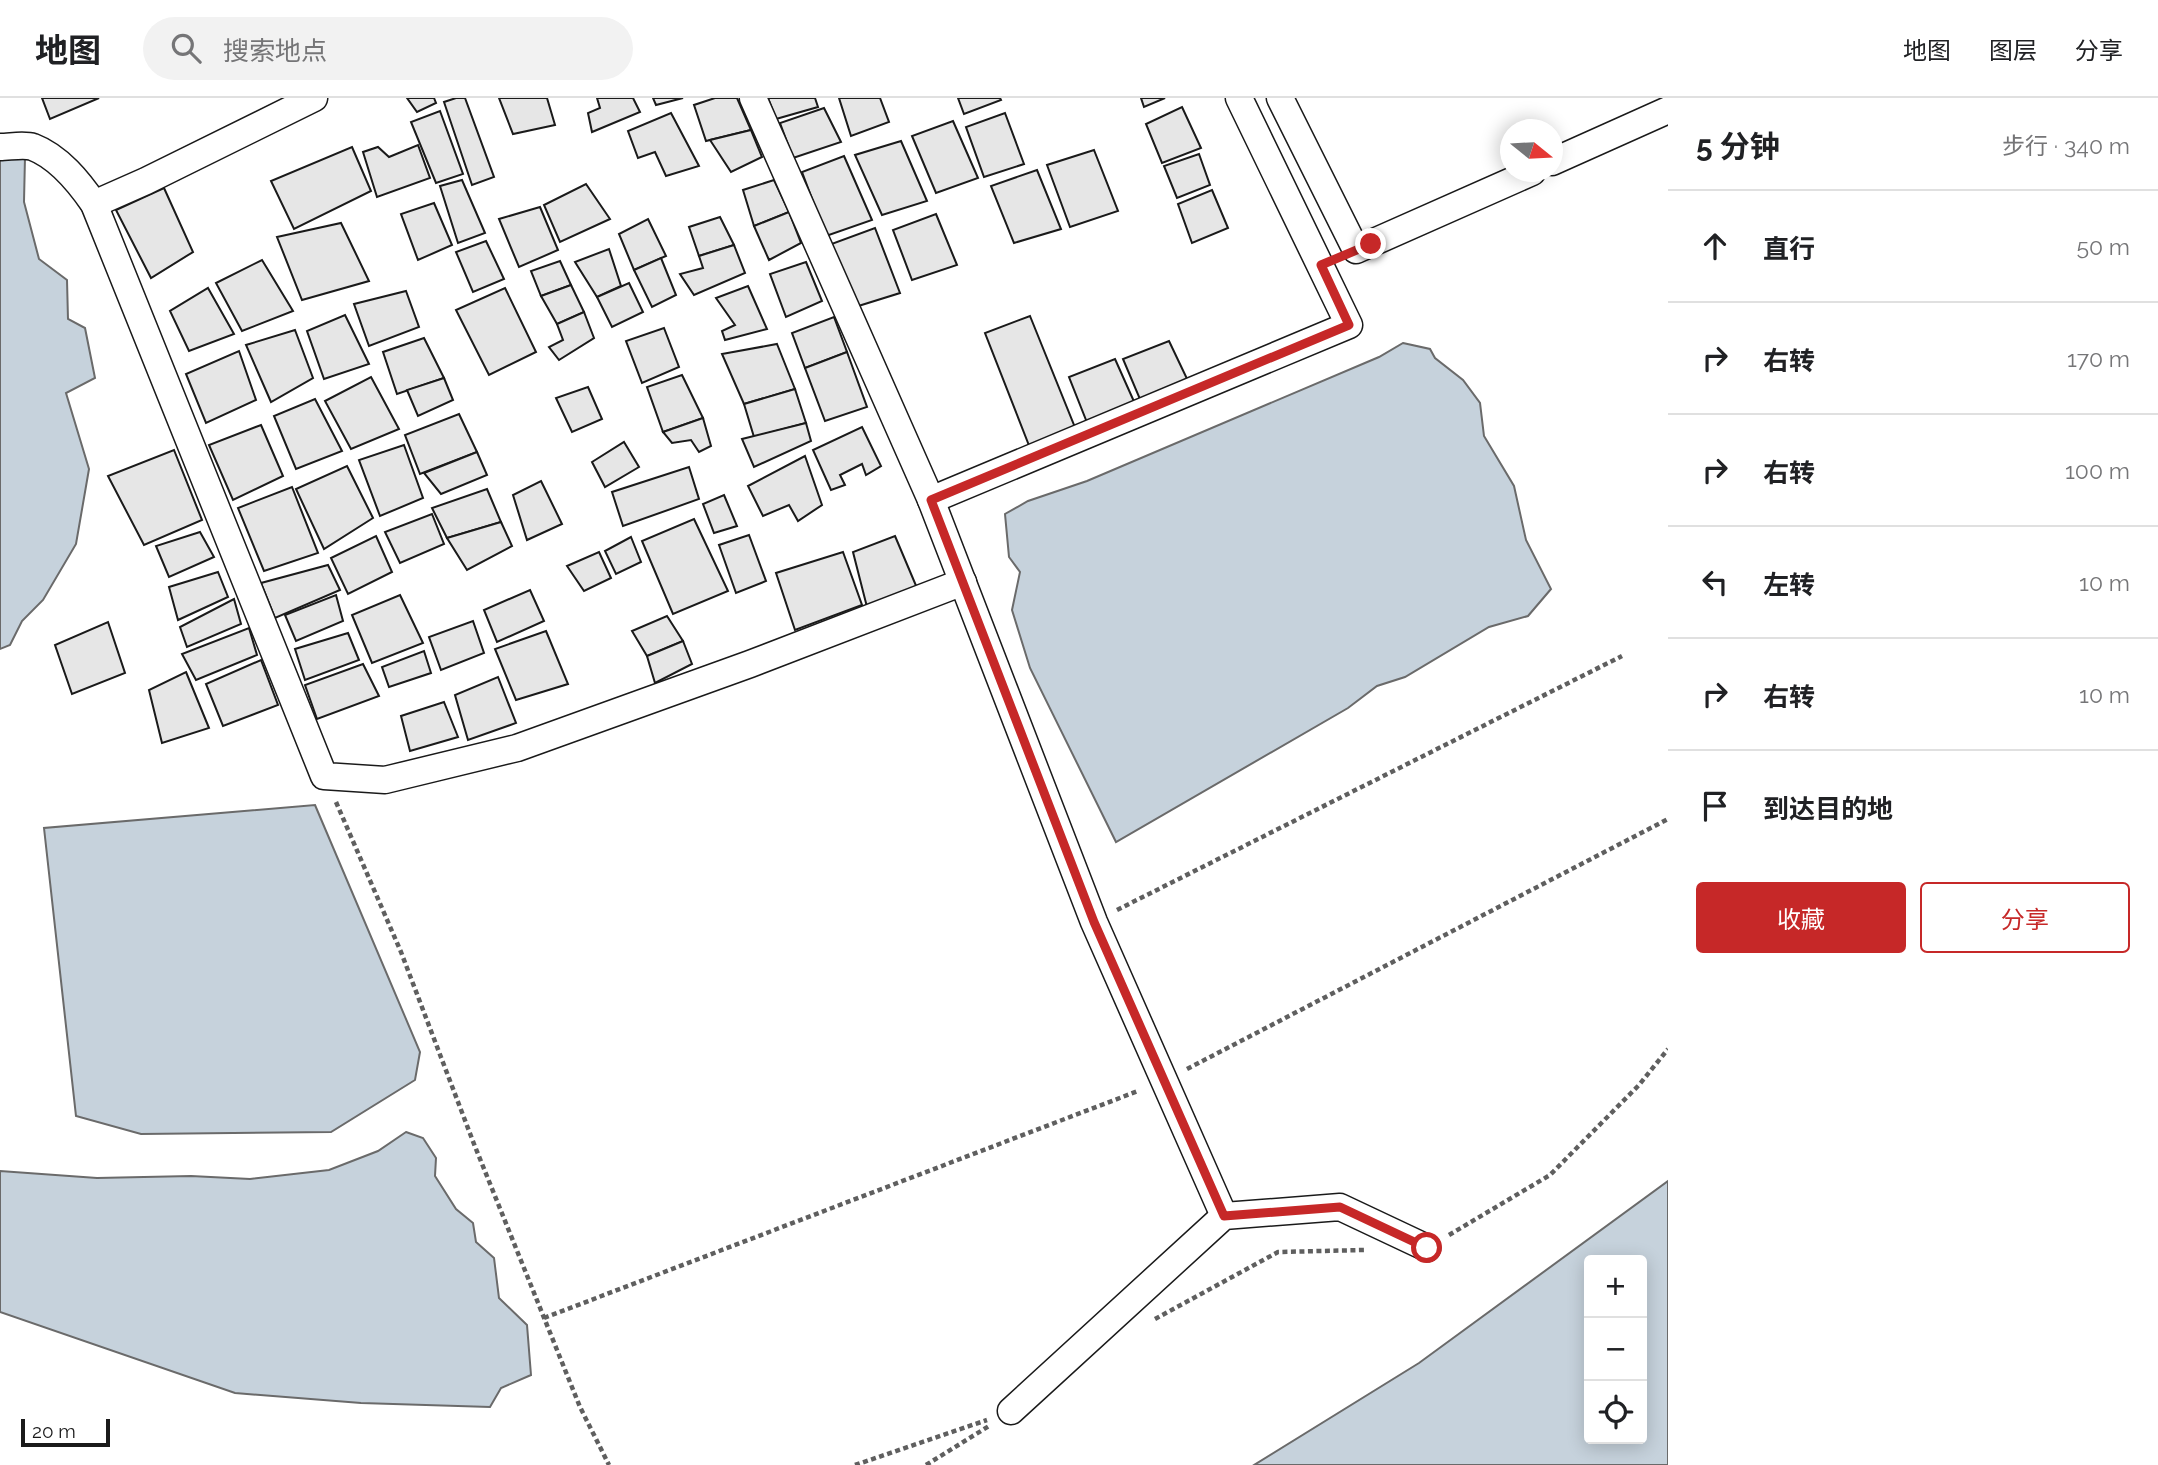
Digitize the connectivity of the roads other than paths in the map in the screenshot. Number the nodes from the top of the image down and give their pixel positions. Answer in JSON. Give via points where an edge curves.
{"nodes":[{"id":1,"x":314,"y":98,"type":"edge"},
{"id":2,"x":753,"y":98,"type":"edge"},
{"id":3,"x":1239,"y":98,"type":"edge"},
{"id":4,"x":1280,"y":98,"type":"edge"},
{"id":5,"x":1668,"y":110,"type":"edge"},
{"id":6,"x":0,"y":146,"type":"edge"},
{"id":7,"x":1563,"y":157,"type":"edge"},
{"id":8,"x":1509,"y":182,"type":"edge"},
{"id":9,"x":94,"y":204,"type":"junction"},
{"id":10,"x":1356,"y":250,"type":"junction"},
{"id":11,"x":1321,"y":265,"type":"junction"},
{"id":12,"x":931,"y":500,"type":"junction"},
{"id":13,"x":963,"y":582,"type":"junction"},
{"id":14,"x":1224,"y":1216,"type":"junction"},
{"id":15,"x":1427,"y":1248,"type":"road end"},
{"id":16,"x":1011,"y":1411,"type":"road end"}],
"edges":[{"from":1,"to":9,"type":"street"},
{"from":2,"to":12,"type":"street"},
{"from":3,"to":11,"type":"street"},
{"from":4,"to":10,"type":"street"},
{"from":5,"to":7,"type":"street"},
{"from":6,"to":9,"type":"street","via":[[32,147],[49,156],[77,179]]},
{"from":8,"to":10,"type":"street"},
{"from":9,"to":13,"type":"street","via":[[324,776],[386,780],[517,748]]},
{"from":10,"to":11,"type":"street"},
{"from":11,"to":12,"type":"street","via":[[1349,325]]},
{"from":12,"to":13,"type":"street"},
{"from":13,"to":14,"type":"street","via":[[1094,922]]},
{"from":14,"to":15,"type":"street","via":[[1340,1207]]},
{"from":14,"to":16,"type":"street"}]}
